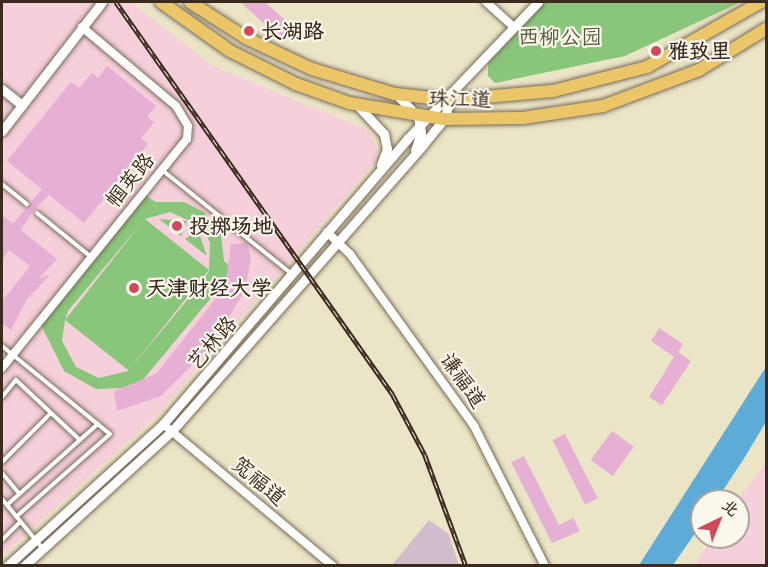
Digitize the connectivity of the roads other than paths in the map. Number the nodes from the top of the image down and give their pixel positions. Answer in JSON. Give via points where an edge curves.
{"nodes":[{"id":1,"x":102,"y":2,"type":"edge"},
{"id":2,"x":161,"y":2,"type":"edge"},
{"id":3,"x":190,"y":2,"type":"edge"},
{"id":4,"x":486,"y":2,"type":"edge"},
{"id":5,"x":538,"y":2,"type":"edge"},
{"id":6,"x":761,"y":2,"type":"edge"},
{"id":7,"x":82,"y":27,"type":"junction"},
{"id":8,"x":514,"y":27,"type":"junction"},
{"id":9,"x":764,"y":32,"type":"edge"},
{"id":10,"x":2,"y":89,"type":"edge"},
{"id":11,"x":395,"y":94,"type":"junction"},
{"id":12,"x":450,"y":100,"type":"junction"},
{"id":13,"x":349,"y":103,"type":"junction"},
{"id":14,"x":22,"y":105,"type":"junction"},
{"id":15,"x":444,"y":119,"type":"junction"},
{"id":16,"x":422,"y":120,"type":"junction"},
{"id":17,"x":2,"y":131,"type":"edge"},
{"id":18,"x":404,"y":167,"type":"junction"},
{"id":19,"x":162,"y":170,"type":"junction"},
{"id":20,"x":375,"y":176,"type":"junction"},
{"id":21,"x":2,"y":184,"type":"edge"},
{"id":22,"x":27,"y":204,"type":"dead end"},
{"id":23,"x":37,"y":213,"type":"dead end"},
{"id":24,"x":327,"y":232,"type":"junction"},
{"id":25,"x":337,"y":241,"type":"junction"},
{"id":26,"x":90,"y":256,"type":"junction"},
{"id":27,"x":294,"y":275,"type":"junction"},
{"id":28,"x":2,"y":346,"type":"edge"},
{"id":29,"x":12,"y":355,"type":"junction"},
{"id":30,"x":2,"y":368,"type":"edge"},
{"id":31,"x":2,"y":397,"type":"edge"},
{"id":32,"x":51,"y":413,"type":"junction"},
{"id":33,"x":98,"y":424,"type":"junction"},
{"id":34,"x":163,"y":424,"type":"junction"},
{"id":35,"x":171,"y":432,"type":"junction"},
{"id":36,"x":80,"y":440,"type":"junction"},
{"id":37,"x":2,"y":462,"type":"edge"},
{"id":38,"x":2,"y":473,"type":"edge"},
{"id":39,"x":19,"y":493,"type":"junction"},
{"id":40,"x":2,"y":499,"type":"edge"},
{"id":41,"x":7,"y":505,"type":"junction"},
{"id":42,"x":16,"y":517,"type":"junction"},
{"id":43,"x":20,"y":522,"type":"junction"},
{"id":44,"x":2,"y":540,"type":"edge"},
{"id":45,"x":34,"y":541,"type":"junction"},
{"id":46,"x":42,"y":549,"type":"junction"},
{"id":47,"x":7,"y":566,"type":"edge"},
{"id":48,"x":24,"y":566,"type":"edge"},
{"id":49,"x":333,"y":566,"type":"edge"},
{"id":50,"x":545,"y":566,"type":"edge"}],
"edges":[{"from":1,"to":7,"type":"street"},
{"from":2,"to":13,"type":"main road","name":"珠江道","via":[[255,65]]},
{"from":3,"to":11,"type":"main road","name":"珠江道","via":[[269,51]]},
{"from":4,"to":8,"type":"street"},
{"from":5,"to":8,"type":"street","name":"艺林路"},
{"from":6,"to":12,"type":"main road","name":"珠江道","via":[[647,66],[553,91]]},
{"from":7,"to":14,"type":"street"},
{"from":7,"to":19,"type":"street","name":"帼英路","via":[[176,106],[188,126],[187,139]]},
{"from":8,"to":12,"type":"street","name":"艺林路"},
{"from":9,"to":15,"type":"main road","name":"珠江道","via":[[699,70],[603,106],[524,118]]},
{"from":10,"to":14,"type":"street"},
{"from":11,"to":12,"type":"main road","name":"珠江道"},
{"from":11,"to":16,"type":"street"},
{"from":12,"to":15,"type":"street","name":"艺林路"},
{"from":12,"to":16,"type":"street","name":"艺林路"},
{"from":13,"to":16,"type":"main road","name":"珠江道"},
{"from":13,"to":20,"type":"street","via":[[368,111],[384,134],[387,149]]},
{"from":14,"to":17,"type":"street"},
{"from":15,"to":16,"type":"main road","name":"珠江道"},
{"from":15,"to":18,"type":"street","name":"艺林路"},
{"from":16,"to":18,"type":"street"},
{"from":16,"to":20,"type":"street","name":"艺林路"},
{"from":18,"to":25,"type":"street","name":"艺林路"},
{"from":19,"to":26,"type":"street","name":"帼英路"},
{"from":19,"to":27,"type":"lane"},
{"from":20,"to":24,"type":"street","name":"艺林路"},
{"from":21,"to":22,"type":"lane"},
{"from":23,"to":26,"type":"lane"},
{"from":24,"to":25,"type":"street","name":"谦福道"},
{"from":24,"to":27,"type":"street","name":"艺林路"},
{"from":25,"to":35,"type":"street","name":"艺林路"},
{"from":25,"to":50,"type":"street","name":"谦福道","via":[[474,426]]},
{"from":26,"to":29,"type":"street","name":"帼英路"},
{"from":27,"to":34,"type":"street","name":"艺林路"},
{"from":28,"to":29,"type":"lane"},
{"from":29,"to":30,"type":"street","name":"帼英路"},
{"from":29,"to":33,"type":"lane"},
{"from":31,"to":32,"type":"lane","via":[[16,380]]},
{"from":32,"to":36,"type":"lane"},
{"from":32,"to":37,"type":"lane"},
{"from":33,"to":36,"type":"lane"},
{"from":33,"to":42,"type":"lane","via":[[110,434]]},
{"from":34,"to":35,"type":"street","name":"宽福道"},
{"from":34,"to":45,"type":"street","name":"艺林路"},
{"from":35,"to":46,"type":"street","name":"艺林路"},
{"from":35,"to":49,"type":"street","name":"宽福道"},
{"from":36,"to":39,"type":"lane"},
{"from":38,"to":39,"type":"lane"},
{"from":39,"to":41,"type":"lane"},
{"from":40,"to":41,"type":"lane"},
{"from":41,"to":42,"type":"lane"},
{"from":42,"to":43,"type":"lane"},
{"from":43,"to":44,"type":"lane"},
{"from":43,"to":45,"type":"lane"},
{"from":45,"to":46,"type":"lane"},
{"from":45,"to":47,"type":"street","name":"艺林路"},
{"from":46,"to":48,"type":"street","name":"艺林路"}]}
